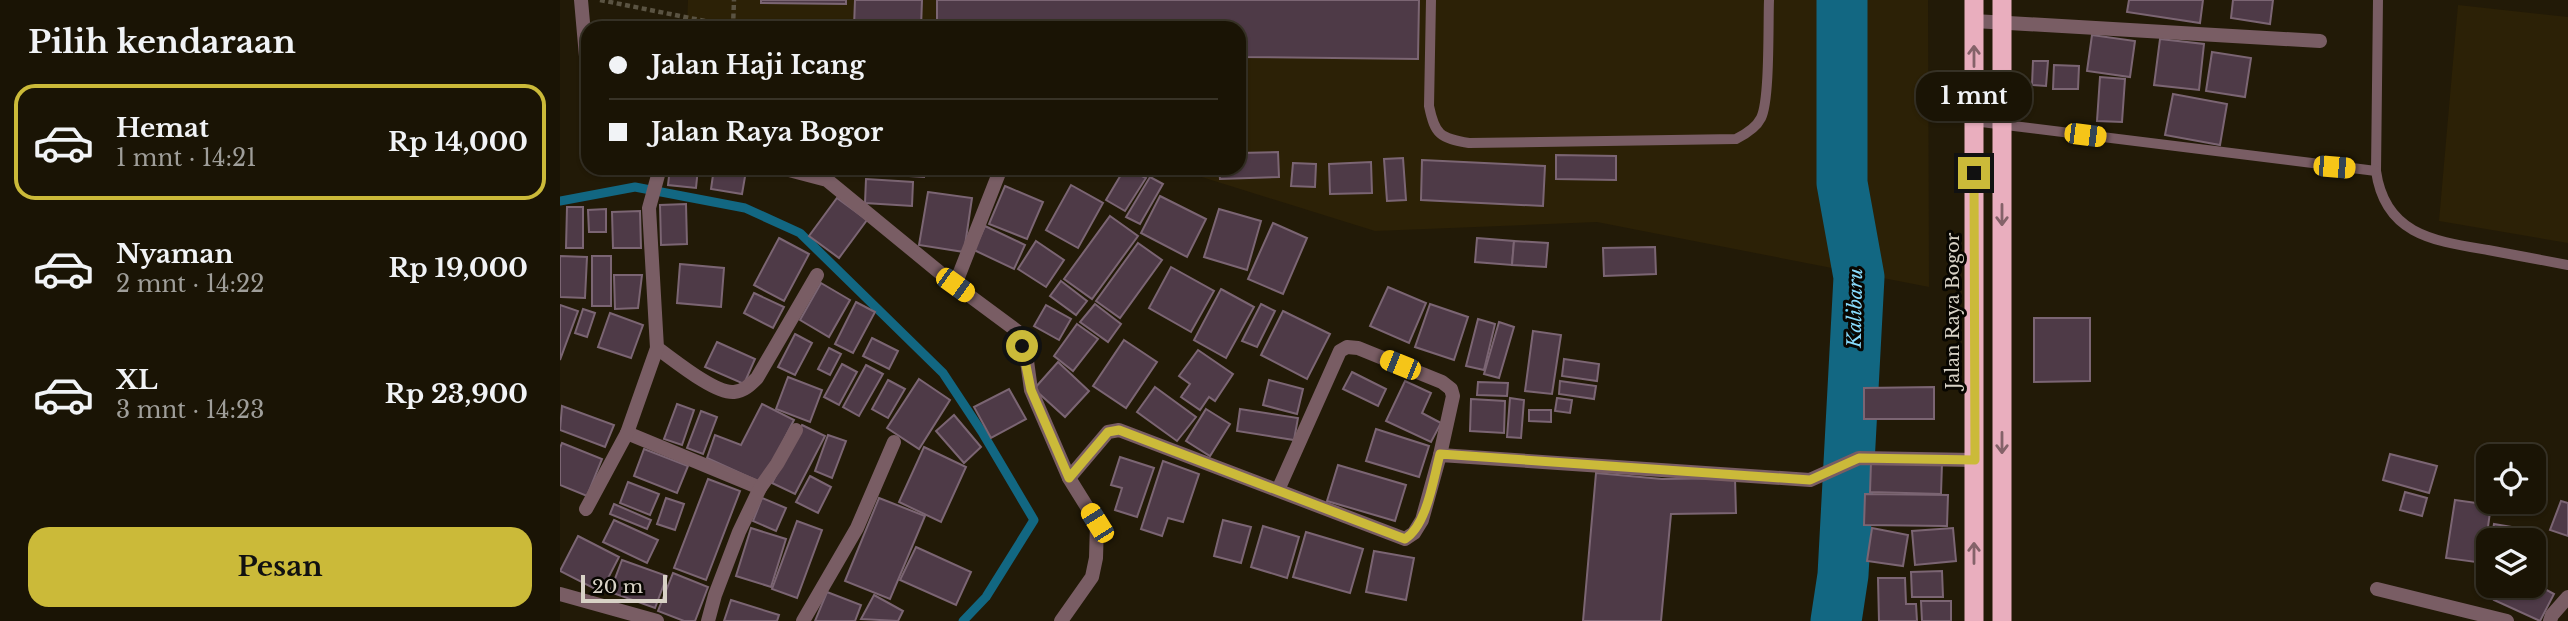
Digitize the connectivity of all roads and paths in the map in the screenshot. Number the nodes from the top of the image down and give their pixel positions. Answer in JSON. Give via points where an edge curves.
{"nodes":[{"id":1,"x":581,"y":0,"type":"edge"},
{"id":2,"x":600,"y":0,"type":"edge"},
{"id":3,"x":734,"y":0,"type":"edge"},
{"id":4,"x":1431,"y":0,"type":"edge"},
{"id":5,"x":1769,"y":0,"type":"edge"},
{"id":6,"x":1974,"y":0,"type":"edge"},
{"id":7,"x":2002,"y":0,"type":"edge"},
{"id":8,"x":2378,"y":0,"type":"edge"},
{"id":9,"x":583,"y":21,"type":"edge"},
{"id":10,"x":703,"y":21,"type":"edge"},
{"id":11,"x":733,"y":21,"type":"edge"},
{"id":12,"x":1974,"y":21,"type":"junction"},
{"id":13,"x":2002,"y":24,"type":"junction"},
{"id":14,"x":2320,"y":40,"type":"dead end"},
{"id":15,"x":1973,"y":121,"type":"junction"},
{"id":16,"x":2001,"y":124,"type":"junction"},
{"id":17,"x":2376,"y":170,"type":"junction"},
{"id":18,"x":658,"y":175,"type":"edge"},
{"id":19,"x":808,"y":175,"type":"edge"},
{"id":20,"x":998,"y":175,"type":"edge"},
{"id":21,"x":2568,"y":265,"type":"edge"},
{"id":22,"x":817,"y":275,"type":"dead end"},
{"id":23,"x":955,"y":285,"type":"junction"},
{"id":24,"x":657,"y":348,"type":"junction"},
{"id":25,"x":796,"y":430,"type":"dead end"},
{"id":26,"x":627,"y":433,"type":"junction"},
{"id":27,"x":894,"y":442,"type":"dead end"},
{"id":28,"x":1440,"y":454,"type":"junction"},
{"id":29,"x":1975,"y":460,"type":"junction"},
{"id":30,"x":1069,"y":478,"type":"junction"},
{"id":31,"x":760,"y":488,"type":"junction"},
{"id":32,"x":1278,"y":490,"type":"junction"},
{"id":33,"x":586,"y":509,"type":"dead end"},
{"id":34,"x":2377,"y":589,"type":"dead end"},
{"id":35,"x":560,"y":594,"type":"edge"},
{"id":36,"x":2568,"y":597,"type":"edge"},
{"id":37,"x":657,"y":621,"type":"edge"},
{"id":38,"x":708,"y":621,"type":"edge"},
{"id":39,"x":803,"y":621,"type":"edge"},
{"id":40,"x":1061,"y":621,"type":"edge"},
{"id":41,"x":1974,"y":621,"type":"edge"},
{"id":42,"x":2002,"y":621,"type":"edge"},
{"id":43,"x":2507,"y":621,"type":"edge"},
{"id":44,"x":2550,"y":621,"type":"edge"}],
"edges":[{"from":1,"to":9,"type":"street"},
{"from":2,"to":10,"type":"path"},
{"from":3,"to":11,"type":"path"},
{"from":4,"to":5,"type":"lane","via":[[1432,119],[1436,131],[1447,140],[1469,143],[1736,139],[1762,117]]},
{"from":6,"to":12,"type":"highway","name":"Jalan Raya Bogor"},
{"from":7,"to":13,"type":"highway"},
{"from":8,"to":17,"type":"lane"},
{"from":12,"to":13,"type":"street"},
{"from":15,"to":12,"type":"highway","name":"Jalan Raya Bogor","one_way":true},
{"from":13,"to":14,"type":"street"},
{"from":13,"to":16,"type":"highway"},
{"from":15,"to":16,"type":"lane"},
{"from":15,"to":29,"type":"highway","name":"Jalan Raya Bogor"},
{"from":16,"to":17,"type":"lane"},
{"from":16,"to":42,"type":"highway","one_way":true},
{"from":17,"to":21,"type":"lane","via":[[2388,210],[2408,228],[2432,240]]},
{"from":18,"to":24,"type":"street","via":[[649,208]]},
{"from":19,"to":23,"type":"street","via":[[827,180]]},
{"from":20,"to":23,"type":"street"},
{"from":22,"to":24,"type":"street","via":[[748,387],[720,390]]},
{"from":23,"to":30,"type":"street","via":[[1017,331],[1031,390]]},
{"from":24,"to":26,"type":"street"},
{"from":25,"to":31,"type":"street"},
{"from":26,"to":31,"type":"street"},
{"from":26,"to":33,"type":"street"},
{"from":27,"to":39,"type":"street","via":[[857,528]]},
{"from":28,"to":29,"type":"street","via":[[1810,480],[1859,458]]},
{"from":28,"to":32,"type":"street","via":[[1422,520],[1405,539]]},
{"from":28,"to":32,"type":"street","via":[[1451,389],[1347,347],[1340,351]]},
{"from":41,"to":29,"type":"highway","name":"Jalan Raya Bogor","one_way":true},
{"from":30,"to":32,"type":"street","via":[[1108,432],[1119,430]]},
{"from":30,"to":40,"type":"street","via":[[1097,523],[1096,558],[1092,576]]},
{"from":31,"to":38,"type":"street"},
{"from":34,"to":43,"type":"street"},
{"from":35,"to":37,"type":"street"},
{"from":36,"to":44,"type":"street"}]}
